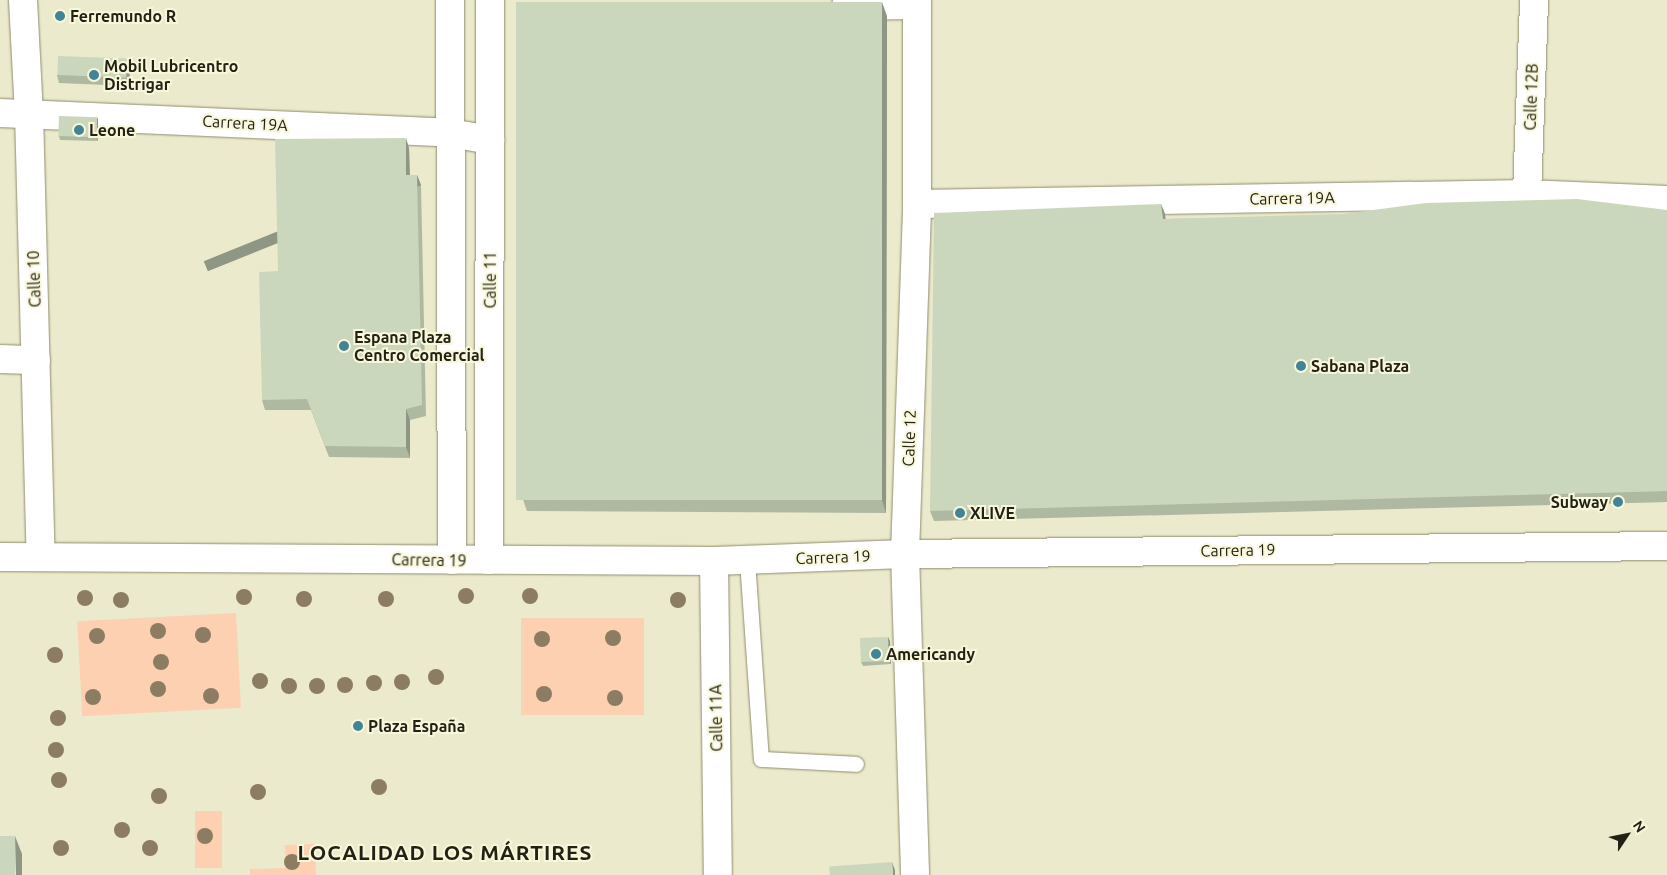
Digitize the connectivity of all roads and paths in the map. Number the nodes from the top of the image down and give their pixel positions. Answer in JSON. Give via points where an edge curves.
{"nodes":[{"id":1,"x":23,"y":0,"type":"edge"},
{"id":2,"x":1534,"y":0,"type":"edge"},
{"id":3,"x":490,"y":3,"type":"edge"},
{"id":4,"x":917,"y":3,"type":"edge"},
{"id":5,"x":450,"y":4,"type":"edge"},
{"id":6,"x":520,"y":6,"type":"edge"},
{"id":7,"x":817,"y":6,"type":"edge"},
{"id":8,"x":0,"y":113,"type":"edge"},
{"id":9,"x":30,"y":114,"type":"junction"},
{"id":10,"x":450,"y":133,"type":"junction"},
{"id":11,"x":490,"y":140,"type":"junction"},
{"id":12,"x":1527,"y":194,"type":"junction"},
{"id":13,"x":1667,"y":200,"type":"edge"},
{"id":14,"x":917,"y":204,"type":"junction"},
{"id":15,"x":0,"y":359,"type":"edge"},
{"id":16,"x":36,"y":360,"type":"junction"},
{"id":17,"x":1667,"y":546,"type":"edge"},
{"id":18,"x":905,"y":554,"type":"junction"},
{"id":19,"x":0,"y":557,"type":"edge"},
{"id":20,"x":41,"y":557,"type":"junction"},
{"id":21,"x":452,"y":560,"type":"junction"},
{"id":22,"x":489,"y":560,"type":"junction"},
{"id":23,"x":747,"y":560,"type":"junction"},
{"id":24,"x":714,"y":561,"type":"junction"},
{"id":25,"x":856,"y":764,"type":"dead end"},
{"id":26,"x":718,"y":875,"type":"edge"},
{"id":27,"x":915,"y":875,"type":"edge"}],
"edges":[{"from":1,"to":9,"type":"street","name":"Calle 10"},
{"from":2,"to":12,"type":"street","name":"Calle 12B"},
{"from":3,"to":5,"type":"street"},
{"from":3,"to":6,"type":"street"},
{"from":3,"to":11,"type":"street","name":"Calle 11"},
{"from":4,"to":7,"type":"street"},
{"from":4,"to":14,"type":"street","name":"Calle 12"},
{"from":5,"to":10,"type":"street"},
{"from":8,"to":9,"type":"street","name":"Carrera 19A"},
{"from":9,"to":10,"type":"street","name":"Carrera 19A"},
{"from":9,"to":16,"type":"street","name":"Calle 10"},
{"from":10,"to":11,"type":"street","name":"Carrera 19A"},
{"from":10,"to":21,"type":"street"},
{"from":11,"to":22,"type":"street","name":"Calle 11"},
{"from":12,"to":13,"type":"street","name":"Carrera 19A"},
{"from":12,"to":14,"type":"street","name":"Carrera 19A"},
{"from":14,"to":18,"type":"street","name":"Calle 12"},
{"from":15,"to":16,"type":"street"},
{"from":16,"to":20,"type":"street","name":"Calle 10"},
{"from":17,"to":18,"type":"street","name":"Carrera 19"},
{"from":18,"to":23,"type":"street","name":"Carrera 19"},
{"from":18,"to":27,"type":"street","name":"Calle 12"},
{"from":19,"to":20,"type":"street","name":"Carrera 19"},
{"from":20,"to":21,"type":"street","name":"Carrera 19"},
{"from":21,"to":22,"type":"street","name":"Carrera 19"},
{"from":22,"to":24,"type":"street","name":"Carrera 19"},
{"from":23,"to":24,"type":"street","name":"Carrera 19"},
{"from":23,"to":25,"type":"lane","via":[[762,759]]},
{"from":24,"to":26,"type":"street","name":"Calle 11A"}]}
